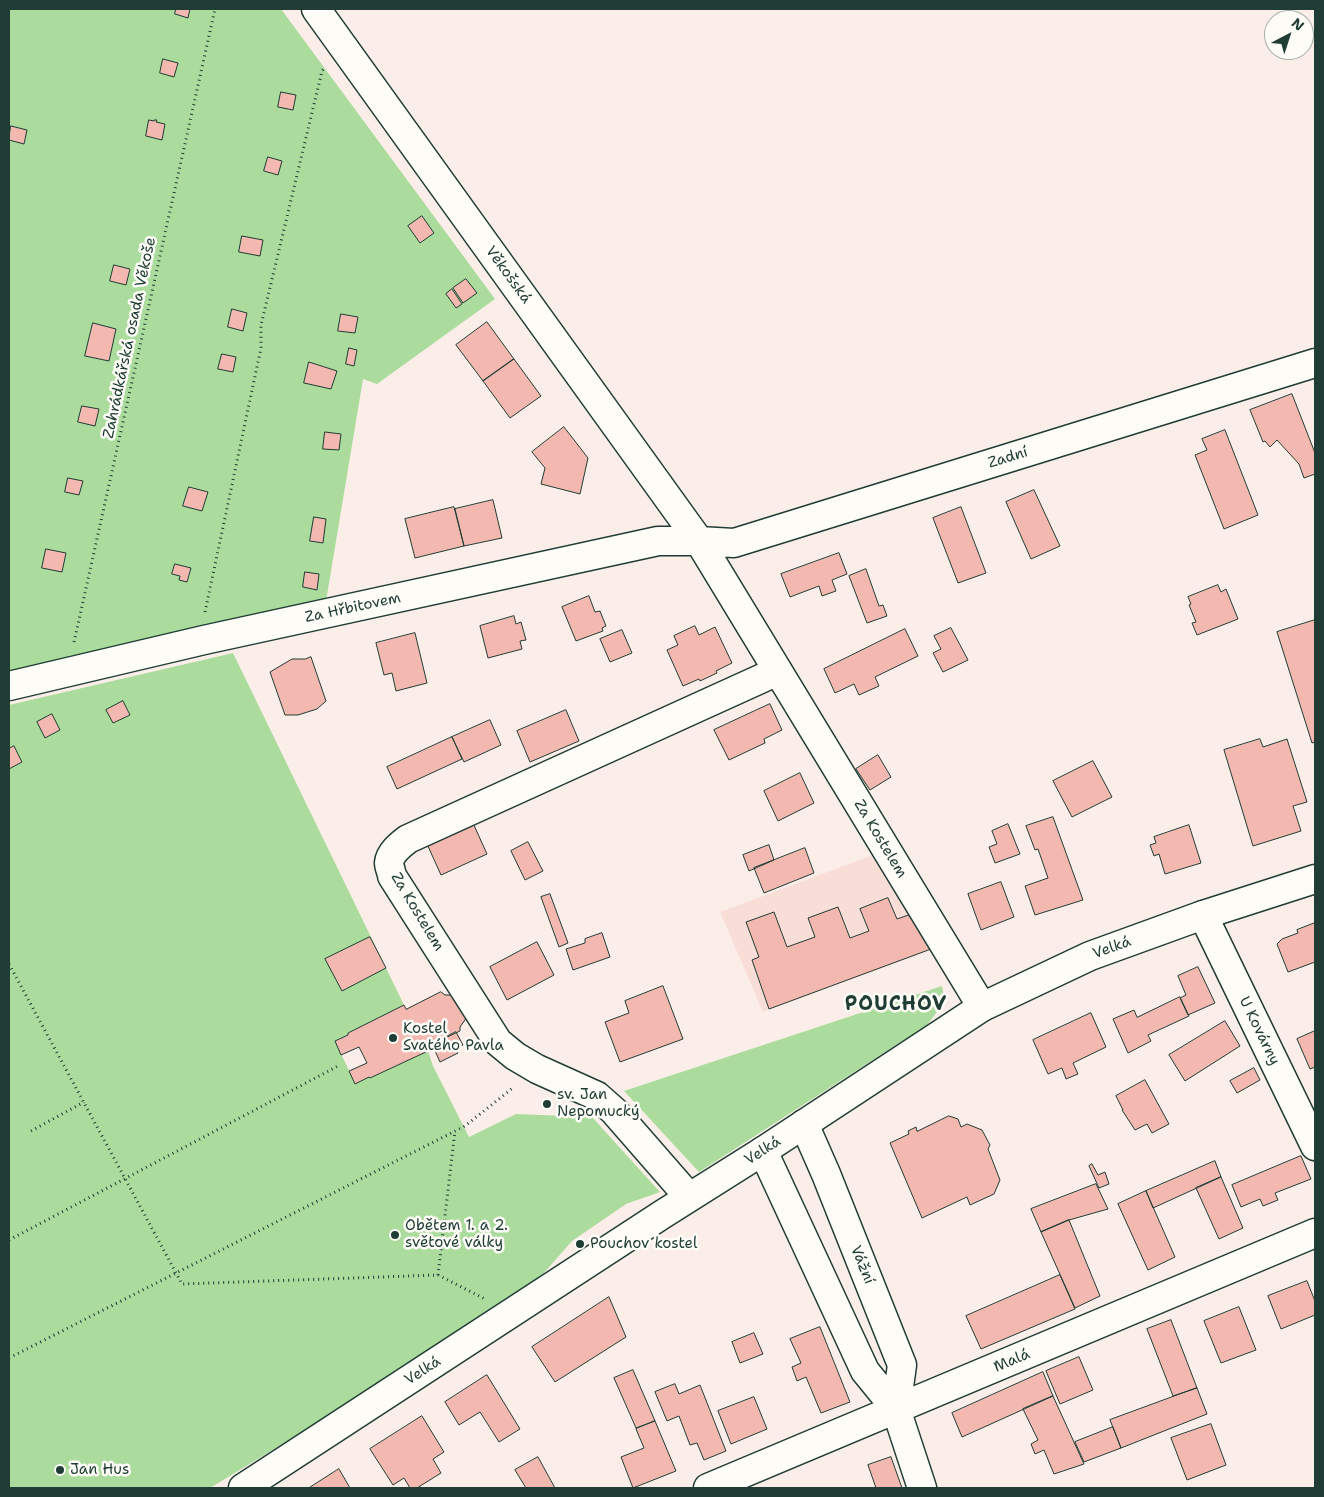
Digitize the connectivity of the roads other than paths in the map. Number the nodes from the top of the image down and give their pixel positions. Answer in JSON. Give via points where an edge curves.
{"nodes":[{"id":1,"x":316,"y":9,"type":"edge"},
{"id":2,"x":1315,"y":363,"type":"edge"},
{"id":3,"x":699,"y":541,"type":"junction"},
{"id":4,"x":778,"y":671,"type":"junction"},
{"id":5,"x":9,"y":686,"type":"edge"},
{"id":6,"x":1315,"y":879,"type":"edge"},
{"id":7,"x":1203,"y":915,"type":"junction"},
{"id":8,"x":982,"y":1007,"type":"junction"},
{"id":9,"x":804,"y":1124,"type":"junction"},
{"id":10,"x":1315,"y":1146,"type":"edge"},
{"id":11,"x":763,"y":1151,"type":"junction"},
{"id":12,"x":689,"y":1198,"type":"junction"},
{"id":13,"x":1315,"y":1233,"type":"edge"},
{"id":14,"x":896,"y":1409,"type":"junction"},
{"id":15,"x":243,"y":1488,"type":"edge"},
{"id":16,"x":708,"y":1488,"type":"edge"},
{"id":17,"x":922,"y":1488,"type":"edge"}],
"edges":[{"from":1,"to":3,"type":"street","name":"Věkošská"},
{"from":2,"to":3,"type":"street","name":"Zadní","via":[[734,544]]},
{"from":3,"to":4,"type":"street","name":"Za Kostelem"},
{"from":3,"to":5,"type":"street","name":"Za Hřbitovem","via":[[658,541]]},
{"from":4,"to":8,"type":"street","name":"Za Kostelem"},
{"from":4,"to":12,"type":"street","name":"Za Kostelem","via":[[408,839],[398,846],[389,864],[392,876],[498,1042],[537,1069],[597,1096]]},
{"from":6,"to":7,"type":"street","name":"Velká"},
{"from":7,"to":8,"type":"street","name":"Velká","via":[[1090,956]]},
{"from":7,"to":10,"type":"street","name":"U Kovárny"},
{"from":8,"to":9,"type":"street","name":"Velká"},
{"from":9,"to":11,"type":"street","name":"Velká"},
{"from":9,"to":14,"type":"street","name":"Vážní","via":[[902,1365]]},
{"from":11,"to":12,"type":"street","name":"Velká"},
{"from":11,"to":14,"type":"street","name":"Vážní","via":[[865,1371]]},
{"from":12,"to":15,"type":"street","name":"Velká"},
{"from":13,"to":14,"type":"street","name":"Malá"},
{"from":14,"to":16,"type":"street","name":"Malá"},
{"from":14,"to":17,"type":"street","name":"Vážní"}]}
